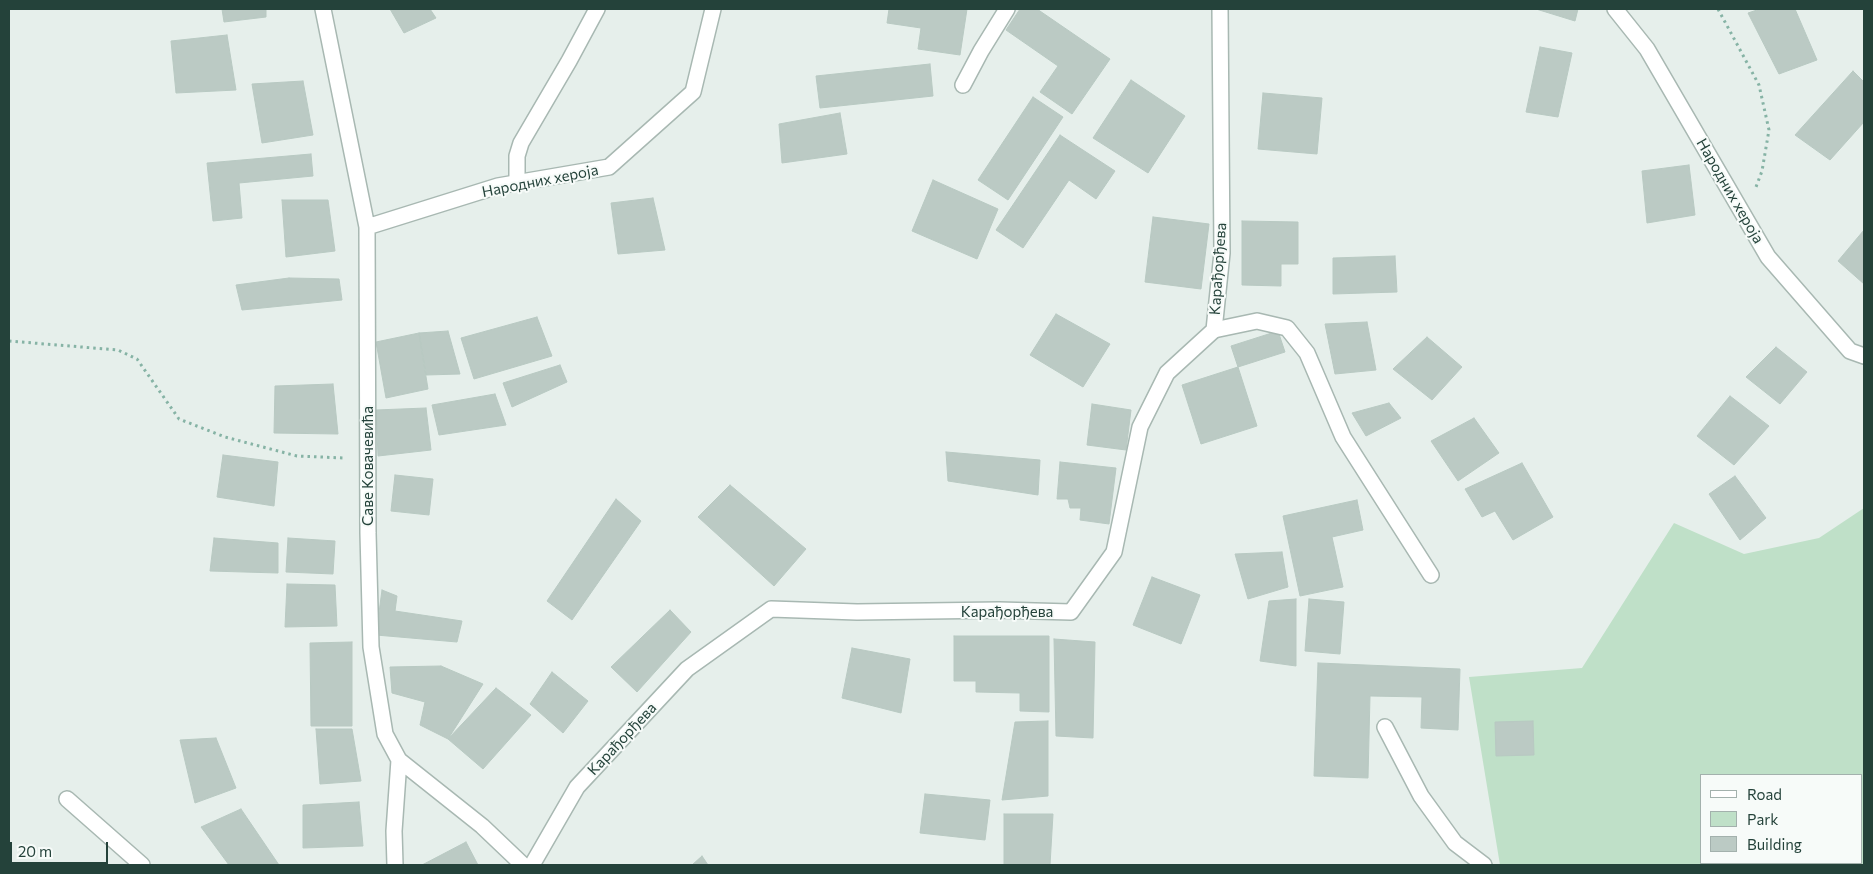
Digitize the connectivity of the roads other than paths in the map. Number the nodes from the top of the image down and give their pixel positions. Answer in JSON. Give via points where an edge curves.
{"nodes":[{"id":1,"x":323,"y":9,"type":"edge"},
{"id":2,"x":597,"y":9,"type":"edge"},
{"id":3,"x":713,"y":9,"type":"edge"},
{"id":4,"x":1007,"y":9,"type":"edge"},
{"id":5,"x":1220,"y":9,"type":"edge"},
{"id":6,"x":1616,"y":9,"type":"edge"},
{"id":7,"x":963,"y":85,"type":"dead end"},
{"id":8,"x":517,"y":183,"type":"junction"},
{"id":9,"x":367,"y":227,"type":"junction"},
{"id":10,"x":1214,"y":330,"type":"junction"},
{"id":11,"x":1864,"y":356,"type":"edge"},
{"id":12,"x":1431,"y":575,"type":"dead end"},
{"id":13,"x":1385,"y":727,"type":"dead end"},
{"id":14,"x":399,"y":760,"type":"junction"},
{"id":15,"x":67,"y":799,"type":"dead end"},
{"id":16,"x":142,"y":865,"type":"edge"},
{"id":17,"x":395,"y":865,"type":"edge"},
{"id":18,"x":524,"y":865,"type":"edge"},
{"id":19,"x":532,"y":865,"type":"edge"},
{"id":20,"x":1484,"y":865,"type":"edge"}],
"edges":[{"from":1,"to":9,"type":"street","name":"Саве Ковачевића"},
{"from":2,"to":8,"type":"street","via":[[521,142],[517,156]]},
{"from":3,"to":8,"type":"street","name":"Народних хероја","via":[[694,92],[609,167]]},
{"from":4,"to":7,"type":"street"},
{"from":5,"to":10,"type":"street","name":"Карађорђева","via":[[1222,253]]},
{"from":6,"to":11,"type":"street","name":"Народних хероја","via":[[1647,49],[1768,257],[1850,351]]},
{"from":8,"to":9,"type":"street","name":"Народних хероја"},
{"from":9,"to":14,"type":"street","name":"Саве Ковачевића","via":[[371,647],[385,734]]},
{"from":10,"to":12,"type":"street","via":[[1257,321],[1288,328],[1306,353],[1343,437]]},
{"from":10,"to":19,"type":"street","name":"Карађорђева","via":[[1167,372],[1140,427],[1114,552],[1071,612],[771,609],[687,669],[635,724],[577,787]]},
{"from":13,"to":20,"type":"street","via":[[1422,796],[1455,843]]},
{"from":14,"to":17,"type":"street"},
{"from":14,"to":18,"type":"street","name":"Саве Ковачевића","via":[[482,826]]},
{"from":15,"to":16,"type":"street"}]}
